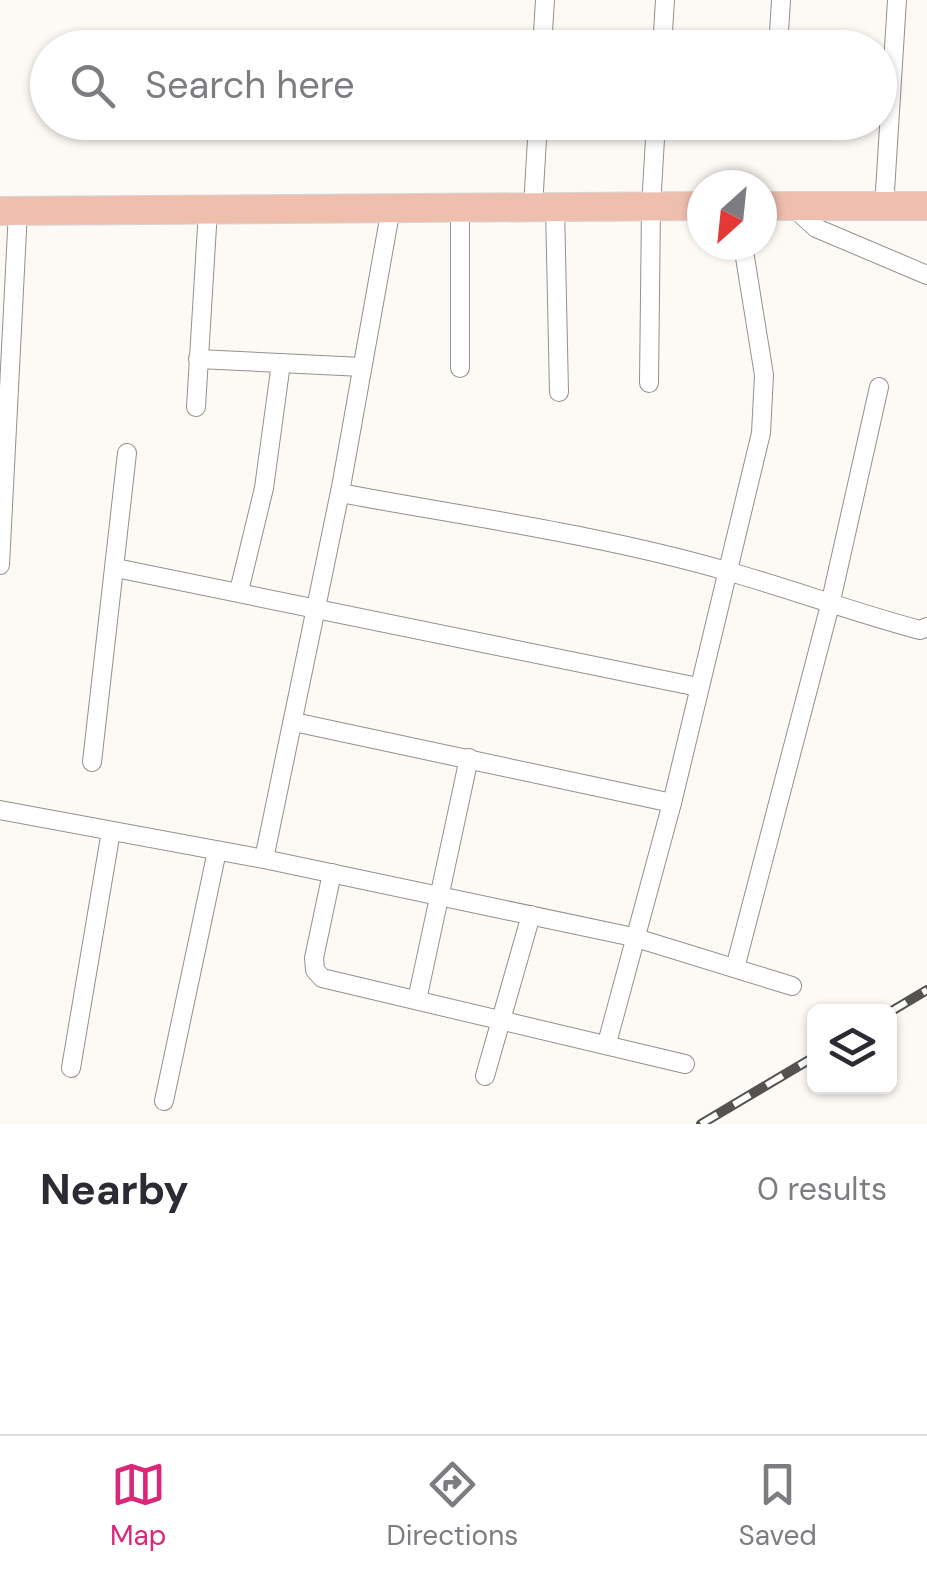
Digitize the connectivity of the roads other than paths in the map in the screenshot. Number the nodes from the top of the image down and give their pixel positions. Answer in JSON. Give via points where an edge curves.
{"nodes":[{"id":1,"x":544,"y":0,"type":"edge"},
{"id":2,"x":665,"y":0,"type":"edge"},
{"id":3,"x":782,"y":0,"type":"edge"},
{"id":4,"x":897,"y":0,"type":"edge"},
{"id":5,"x":543,"y":30,"type":"edge"},
{"id":6,"x":663,"y":30,"type":"edge"},
{"id":7,"x":780,"y":30,"type":"edge"},
{"id":8,"x":892,"y":30,"type":"edge"},
{"id":9,"x":539,"y":140,"type":"edge"},
{"id":10,"x":655,"y":140,"type":"edge"},
{"id":11,"x":885,"y":140,"type":"edge"},
{"id":12,"x":687,"y":206,"type":"edge"},
{"id":13,"x":777,"y":206,"type":"edge"},
{"id":14,"x":792,"y":206,"type":"junction"},
{"id":15,"x":927,"y":206,"type":"edge"},
{"id":16,"x":544,"y":207,"type":"junction"},
{"id":17,"x":651,"y":207,"type":"junction"},
{"id":18,"x":884,"y":207,"type":"junction"},
{"id":19,"x":391,"y":208,"type":"junction"},
{"id":20,"x":460,"y":208,"type":"junction"},
{"id":21,"x":208,"y":210,"type":"junction"},
{"id":22,"x":9,"y":211,"type":"edge"},
{"id":23,"x":745,"y":260,"type":"edge"},
{"id":24,"x":927,"y":274,"type":"edge"},
{"id":25,"x":198,"y":359,"type":"junction"},
{"id":26,"x":281,"y":363,"type":"junction"},
{"id":27,"x":362,"y":367,"type":"junction"},
{"id":28,"x":460,"y":368,"type":"dead end"},
{"id":29,"x":650,"y":383,"type":"dead end"},
{"id":30,"x":879,"y":387,"type":"dead end"},
{"id":31,"x":560,"y":392,"type":"dead end"},
{"id":32,"x":196,"y":407,"type":"dead end"},
{"id":33,"x":4,"y":431,"type":"edge"},
{"id":34,"x":127,"y":453,"type":"dead end"},
{"id":35,"x":340,"y":493,"type":"junction"},
{"id":36,"x":1,"y":538,"type":"edge"},
{"id":37,"x":0,"y":565,"type":"edge"},
{"id":38,"x":116,"y":568,"type":"junction"},
{"id":39,"x":728,"y":571,"type":"junction"},
{"id":40,"x":239,"y":592,"type":"junction"},
{"id":41,"x":830,"y":605,"type":"junction"},
{"id":42,"x":317,"y":606,"type":"junction"},
{"id":43,"x":927,"y":627,"type":"edge"},
{"id":44,"x":698,"y":687,"type":"junction"},
{"id":45,"x":294,"y":722,"type":"junction"},
{"id":46,"x":469,"y":758,"type":"junction"},
{"id":47,"x":92,"y":762,"type":"dead end"},
{"id":48,"x":672,"y":804,"type":"junction"},
{"id":49,"x":0,"y":810,"type":"edge"},
{"id":50,"x":111,"y":831,"type":"junction"},
{"id":51,"x":217,"y":851,"type":"junction"},
{"id":52,"x":264,"y":859,"type":"junction"},
{"id":53,"x":332,"y":874,"type":"junction"},
{"id":54,"x":438,"y":896,"type":"junction"},
{"id":55,"x":531,"y":915,"type":"junction"},
{"id":56,"x":633,"y":936,"type":"junction"},
{"id":57,"x":735,"y":968,"type":"junction"},
{"id":58,"x":792,"y":986,"type":"dead end"},
{"id":59,"x":417,"y":1000,"type":"junction"},
{"id":60,"x":504,"y":1020,"type":"junction"},
{"id":61,"x":607,"y":1043,"type":"junction"},
{"id":62,"x":685,"y":1064,"type":"dead end"},
{"id":63,"x":71,"y":1068,"type":"dead end"},
{"id":64,"x":485,"y":1076,"type":"dead end"},
{"id":65,"x":164,"y":1101,"type":"dead end"}],
"edges":[{"from":1,"to":5,"type":"street"},
{"from":2,"to":6,"type":"street"},
{"from":3,"to":7,"type":"street"},
{"from":4,"to":8,"type":"street"},
{"from":9,"to":16,"type":"street"},
{"from":10,"to":17,"type":"street"},
{"from":11,"to":18,"type":"street"},
{"from":12,"to":17,"type":"main road"},
{"from":13,"to":14,"type":"main road"},
{"from":14,"to":18,"type":"main road"},
{"from":14,"to":24,"type":"street","via":[[816,228]]},
{"from":15,"to":18,"type":"main road"},
{"from":16,"to":17,"type":"main road"},
{"from":16,"to":20,"type":"main road"},
{"from":16,"to":31,"type":"street"},
{"from":17,"to":29,"type":"street"},
{"from":19,"to":20,"type":"main road"},
{"from":19,"to":21,"type":"main road"},
{"from":19,"to":27,"type":"street"},
{"from":20,"to":28,"type":"street"},
{"from":21,"to":22,"type":"main road"},
{"from":21,"to":25,"type":"street"},
{"from":22,"to":33,"type":"street"},
{"from":23,"to":39,"type":"street","via":[[765,405]]},
{"from":25,"to":26,"type":"street"},
{"from":25,"to":32,"type":"street"},
{"from":26,"to":27,"type":"street"},
{"from":26,"to":40,"type":"street","via":[[264,488]]},
{"from":27,"to":35,"type":"street"},
{"from":30,"to":41,"type":"street"},
{"from":33,"to":36,"type":"street"},
{"from":34,"to":38,"type":"street"},
{"from":35,"to":39,"type":"street"},
{"from":35,"to":42,"type":"street"},
{"from":36,"to":37,"type":"street"},
{"from":38,"to":40,"type":"street"},
{"from":38,"to":47,"type":"street"},
{"from":39,"to":41,"type":"street"},
{"from":39,"to":44,"type":"street"},
{"from":40,"to":42,"type":"street"},
{"from":41,"to":43,"type":"street"},
{"from":41,"to":57,"type":"street"},
{"from":42,"to":44,"type":"street"},
{"from":42,"to":45,"type":"street"},
{"from":44,"to":48,"type":"street"},
{"from":45,"to":46,"type":"street"},
{"from":45,"to":52,"type":"street"},
{"from":46,"to":48,"type":"street"},
{"from":46,"to":54,"type":"street"},
{"from":48,"to":56,"type":"street"},
{"from":49,"to":50,"type":"street"},
{"from":50,"to":51,"type":"street"},
{"from":50,"to":63,"type":"street"},
{"from":51,"to":52,"type":"street"},
{"from":51,"to":65,"type":"street"},
{"from":52,"to":53,"type":"street"},
{"from":53,"to":54,"type":"street"},
{"from":53,"to":59,"type":"street","via":[[314,970],[332,982]]},
{"from":54,"to":55,"type":"street"},
{"from":54,"to":59,"type":"street"},
{"from":55,"to":56,"type":"street"},
{"from":55,"to":60,"type":"street"},
{"from":56,"to":57,"type":"street"},
{"from":56,"to":61,"type":"street"},
{"from":57,"to":58,"type":"street"},
{"from":59,"to":60,"type":"street"},
{"from":60,"to":61,"type":"street"},
{"from":60,"to":64,"type":"street"},
{"from":61,"to":62,"type":"street"}]}
